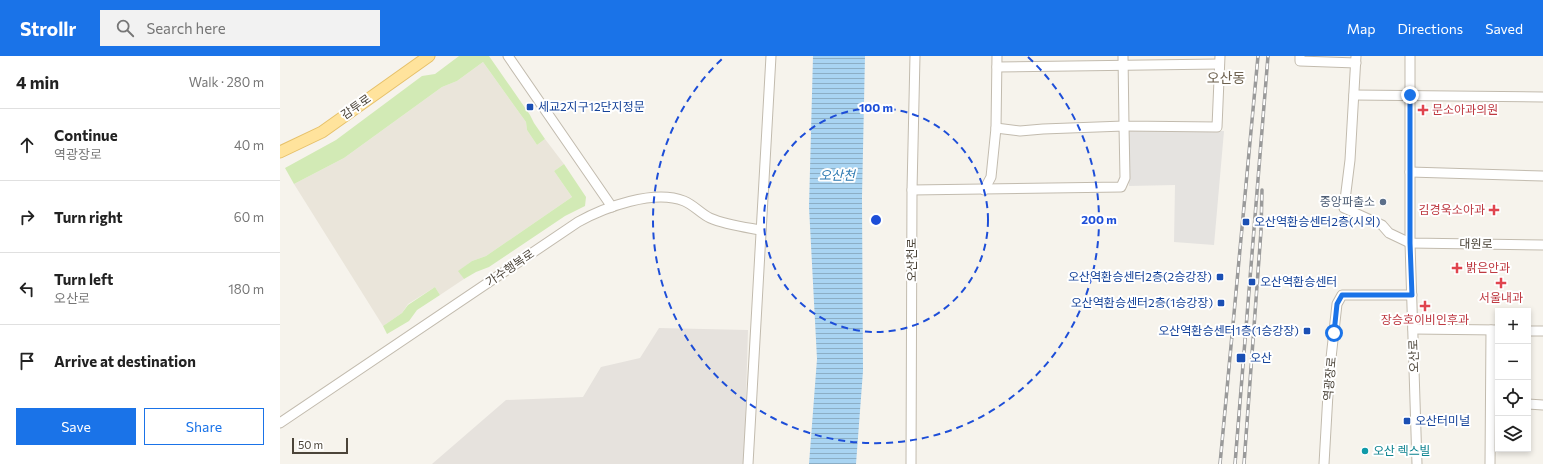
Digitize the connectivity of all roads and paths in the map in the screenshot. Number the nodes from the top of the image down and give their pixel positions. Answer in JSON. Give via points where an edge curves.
{"nodes":[{"id":1,"x":429,"y":56,"type":"edge"},
{"id":2,"x":508,"y":56,"type":"edge"},
{"id":3,"x":771,"y":56,"type":"edge"},
{"id":4,"x":915,"y":56,"type":"edge"},
{"id":5,"x":997,"y":56,"type":"edge"},
{"id":6,"x":1300,"y":56,"type":"edge"},
{"id":7,"x":1410,"y":56,"type":"edge"},
{"id":8,"x":1220,"y":60,"type":"edge"},
{"id":9,"x":1356,"y":60,"type":"edge"},
{"id":10,"x":1123,"y":61,"type":"edge"},
{"id":11,"x":997,"y":67,"type":"junction"},
{"id":12,"x":1410,"y":95,"type":"junction"},
{"id":13,"x":1354,"y":96,"type":"junction"},
{"id":14,"x":1543,"y":97,"type":"edge"},
{"id":15,"x":1124,"y":126,"type":"junction"},
{"id":16,"x":996,"y":128,"type":"junction"},
{"id":17,"x":280,"y":152,"type":"edge"},
{"id":18,"x":1410,"y":172,"type":"junction"},
{"id":19,"x":1543,"y":176,"type":"edge"},
{"id":20,"x":912,"y":190,"type":"junction"},
{"id":21,"x":984,"y":190,"type":"junction"},
{"id":22,"x":612,"y":207,"type":"junction"},
{"id":23,"x":761,"y":230,"type":"junction"},
{"id":24,"x":1410,"y":243,"type":"junction"},
{"id":25,"x":1543,"y":245,"type":"edge"},
{"id":26,"x":1412,"y":295,"type":"junction"},
{"id":27,"x":1413,"y":329,"type":"junction"},
{"id":28,"x":1494,"y":330,"type":"edge"},
{"id":29,"x":1531,"y":331,"type":"edge"},
{"id":30,"x":1543,"y":331,"type":"edge"},
{"id":31,"x":1494,"y":404,"type":"edge"},
{"id":32,"x":1531,"y":404,"type":"edge"},
{"id":33,"x":1543,"y":405,"type":"edge"},
{"id":34,"x":280,"y":423,"type":"edge"},
{"id":35,"x":748,"y":464,"type":"edge"},
{"id":36,"x":911,"y":464,"type":"edge"},
{"id":37,"x":1324,"y":464,"type":"edge"},
{"id":38,"x":1417,"y":464,"type":"edge"},
{"id":39,"x":1490,"y":464,"type":"edge"}],
"edges":[{"from":1,"to":17,"type":"main road","name":"감투로","via":[[322,132]]},
{"from":2,"to":22,"type":"street"},
{"from":3,"to":23,"type":"street"},
{"from":4,"to":20,"type":"street","name":"오산천로"},
{"from":5,"to":11,"type":"street"},
{"from":6,"to":9,"type":"street","via":[[1300,61]]},
{"from":7,"to":12,"type":"street","name":"오산로"},
{"from":8,"to":10,"type":"street"},
{"from":8,"to":15,"type":"street","via":[[1217,127]]},
{"from":9,"to":13,"type":"street"},
{"from":10,"to":11,"type":"street"},
{"from":10,"to":15,"type":"street"},
{"from":11,"to":16,"type":"street"},
{"from":12,"to":13,"type":"street"},
{"from":12,"to":14,"type":"street"},
{"from":12,"to":18,"type":"street","name":"오산로"},
{"from":13,"to":24,"type":"street","via":[[1344,208],[1382,225],[1388,233]]},
{"from":15,"to":16,"type":"street","via":[[1020,131]]},
{"from":15,"to":21,"type":"street","via":[[1124,178],[1121,187]]},
{"from":16,"to":21,"type":"street","via":[[991,176]]},
{"from":18,"to":19,"type":"street"},
{"from":18,"to":24,"type":"street","name":"오산로"},
{"from":20,"to":21,"type":"street"},
{"from":20,"to":36,"type":"street","name":"오산천로"},
{"from":22,"to":23,"type":"street","name":"가수행복로","via":[[666,196],[685,201],[710,218]]},
{"from":22,"to":34,"type":"street","name":"가수행복로","via":[[578,222]]},
{"from":23,"to":35,"type":"street"},
{"from":24,"to":25,"type":"street","name":"대원로"},
{"from":24,"to":26,"type":"street","name":"오산로"},
{"from":26,"to":27,"type":"street","name":"오산로"},
{"from":26,"to":37,"type":"street","name":"역광장로","via":[[1342,295],[1337,304],[1329,376]]},
{"from":27,"to":28,"type":"street"},
{"from":27,"to":38,"type":"street","name":"오산로"},
{"from":28,"to":31,"type":"street"},
{"from":29,"to":30,"type":"street"},
{"from":31,"to":39,"type":"street"},
{"from":32,"to":33,"type":"street"}]}
